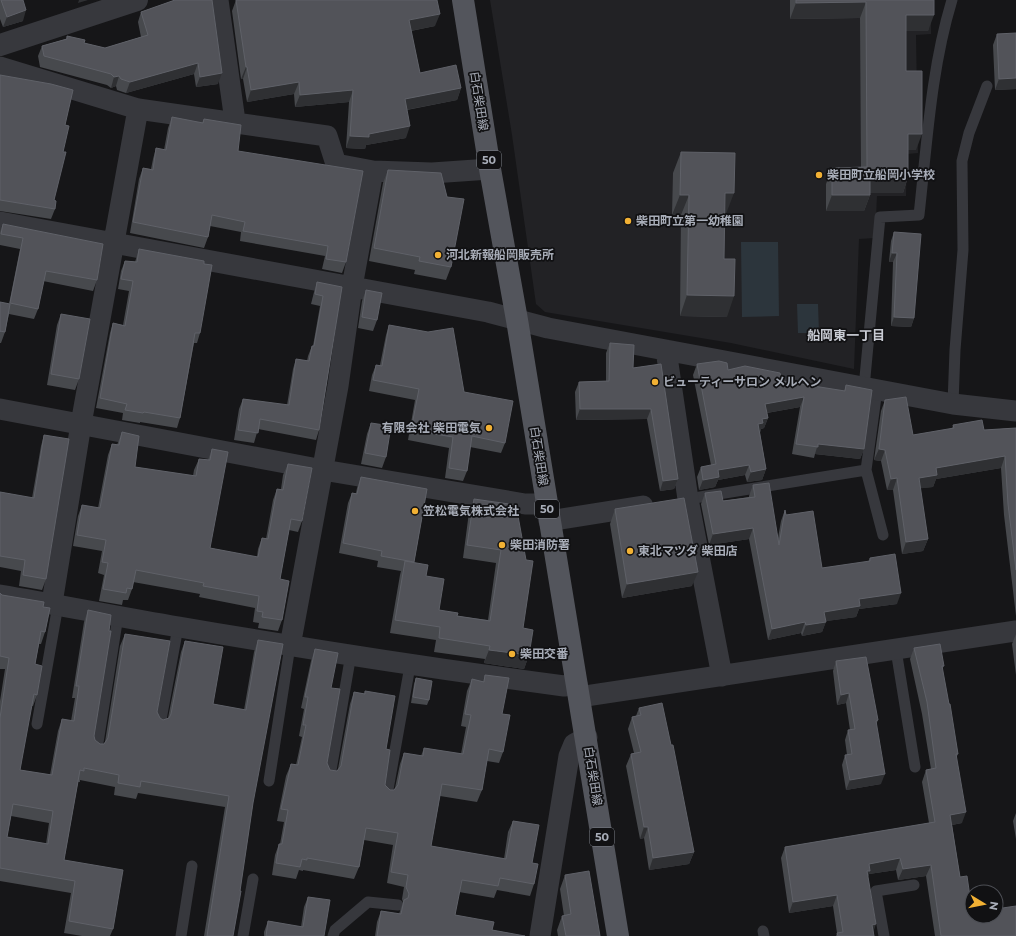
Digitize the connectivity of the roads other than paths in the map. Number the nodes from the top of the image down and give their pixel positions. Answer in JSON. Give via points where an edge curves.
{"nodes":[{"id":1,"x":137,"y":0,"type":"edge"},
{"id":2,"x":218,"y":0,"type":"edge"},
{"id":3,"x":463,"y":0,"type":"edge"},
{"id":4,"x":952,"y":0,"type":"edge"},
{"id":5,"x":0,"y":45,"type":"edge"},
{"id":6,"x":0,"y":68,"type":"edge"},
{"id":7,"x":987,"y":86,"type":"dead end"},
{"id":8,"x":138,"y":109,"type":"junction"},
{"id":9,"x":234,"y":122,"type":"junction"},
{"id":10,"x":490,"y":169,"type":"junction"},
{"id":11,"x":373,"y":171,"type":"junction"},
{"id":12,"x":0,"y":222,"type":"edge"},
{"id":13,"x":112,"y":244,"type":"junction"},
{"id":14,"x":352,"y":287,"type":"junction"},
{"id":15,"x":517,"y":320,"type":"junction"},
{"id":16,"x":666,"y":350,"type":"junction"},
{"id":17,"x":870,"y":389,"type":"junction"},
{"id":18,"x":953,"y":404,"type":"junction"},
{"id":19,"x":0,"y":409,"type":"edge"},
{"id":20,"x":1016,"y":411,"type":"edge"},
{"id":21,"x":80,"y":424,"type":"junction"},
{"id":22,"x":323,"y":470,"type":"junction"},
{"id":23,"x":866,"y":470,"type":"junction"},
{"id":24,"x":675,"y":501,"type":"junction"},
{"id":25,"x":548,"y":513,"type":"junction"},
{"id":26,"x":883,"y":535,"type":"dead end"},
{"id":27,"x":0,"y":595,"type":"edge"},
{"id":28,"x":55,"y":604,"type":"junction"},
{"id":29,"x":118,"y":616,"type":"junction"},
{"id":30,"x":178,"y":627,"type":"junction"},
{"id":31,"x":1016,"y":631,"type":"edge"},
{"id":32,"x":290,"y":646,"type":"junction"},
{"id":33,"x":896,"y":650,"type":"junction"},
{"id":34,"x":351,"y":654,"type":"junction"},
{"id":35,"x":410,"y":666,"type":"junction"},
{"id":36,"x":722,"y":676,"type":"junction"},
{"id":37,"x":578,"y":691,"type":"junction"},
{"id":38,"x":37,"y":724,"type":"dead end"},
{"id":39,"x":160,"y":725,"type":"edge"},
{"id":40,"x":587,"y":737,"type":"junction"},
{"id":41,"x":97,"y":748,"type":"edge"},
{"id":42,"x":915,"y":767,"type":"dead end"},
{"id":43,"x":330,"y":776,"type":"edge"},
{"id":44,"x":269,"y":781,"type":"dead end"},
{"id":45,"x":387,"y":795,"type":"edge"},
{"id":46,"x":192,"y":866,"type":"dead end"},
{"id":47,"x":253,"y":879,"type":"dead end"},
{"id":48,"x":914,"y":885,"type":"dead end"},
{"id":49,"x":398,"y":905,"type":"dead end"},
{"id":50,"x":180,"y":936,"type":"edge"},
{"id":51,"x":243,"y":936,"type":"edge"},
{"id":52,"x":333,"y":936,"type":"edge"},
{"id":53,"x":540,"y":936,"type":"edge"},
{"id":54,"x":618,"y":936,"type":"edge"},
{"id":55,"x":884,"y":936,"type":"edge"}],
"edges":[{"from":1,"to":5,"type":"street"},
{"from":2,"to":9,"type":"street"},
{"from":3,"to":10,"type":"main road","name":"白石柴田線","number":"50"},
{"from":4,"to":17,"type":"lane","via":[[942,33],[934,83],[919,215],[880,217]]},
{"from":6,"to":8,"type":"street"},
{"from":7,"to":18,"type":"lane","via":[[969,133],[962,161],[963,250]]},
{"from":8,"to":9,"type":"street"},
{"from":8,"to":13,"type":"street"},
{"from":9,"to":11,"type":"street","via":[[327,136],[336,164]]},
{"from":10,"to":11,"type":"street","via":[[432,172]]},
{"from":10,"to":15,"type":"main road","name":"白石柴田線","number":"50"},
{"from":11,"to":14,"type":"street"},
{"from":12,"to":13,"type":"street"},
{"from":13,"to":14,"type":"street"},
{"from":13,"to":21,"type":"street"},
{"from":14,"to":15,"type":"street","via":[[488,312]]},
{"from":14,"to":22,"type":"street"},
{"from":15,"to":16,"type":"street"},
{"from":15,"to":25,"type":"main road","name":"白石柴田線","number":"50"},
{"from":16,"to":17,"type":"street"},
{"from":16,"to":24,"type":"street"},
{"from":17,"to":18,"type":"street"},
{"from":17,"to":23,"type":"lane"},
{"from":18,"to":20,"type":"street"},
{"from":19,"to":21,"type":"street"},
{"from":21,"to":22,"type":"street"},
{"from":21,"to":28,"type":"street"},
{"from":22,"to":25,"type":"street","via":[[525,504]]},
{"from":22,"to":32,"type":"street"},
{"from":23,"to":24,"type":"lane"},
{"from":23,"to":26,"type":"lane"},
{"from":24,"to":25,"type":"street"},
{"from":24,"to":36,"type":"street"},
{"from":25,"to":37,"type":"main road","name":"白石柴田線","number":"50"},
{"from":27,"to":28,"type":"street"},
{"from":28,"to":29,"type":"street"},
{"from":28,"to":38,"type":"lane"},
{"from":29,"to":30,"type":"street"},
{"from":29,"to":41,"type":"lane"},
{"from":30,"to":32,"type":"street"},
{"from":30,"to":39,"type":"lane"},
{"from":31,"to":33,"type":"street"},
{"from":32,"to":34,"type":"street"},
{"from":32,"to":44,"type":"lane"},
{"from":33,"to":36,"type":"street"},
{"from":33,"to":42,"type":"lane"},
{"from":34,"to":35,"type":"street"},
{"from":34,"to":43,"type":"lane"},
{"from":35,"to":37,"type":"street","via":[[564,686]]},
{"from":35,"to":45,"type":"lane"},
{"from":36,"to":37,"type":"street"},
{"from":37,"to":40,"type":"main road","name":"白石柴田線","number":"50"},
{"from":40,"to":53,"type":"street","via":[[574,744],[569,756]]},
{"from":40,"to":54,"type":"main road","name":"白石柴田線","number":"50"},
{"from":46,"to":50,"type":"lane"},
{"from":47,"to":51,"type":"lane"},
{"from":48,"to":55,"type":"lane","via":[[876,891]]},
{"from":49,"to":52,"type":"lane","via":[[368,902],[335,930]]}]}
